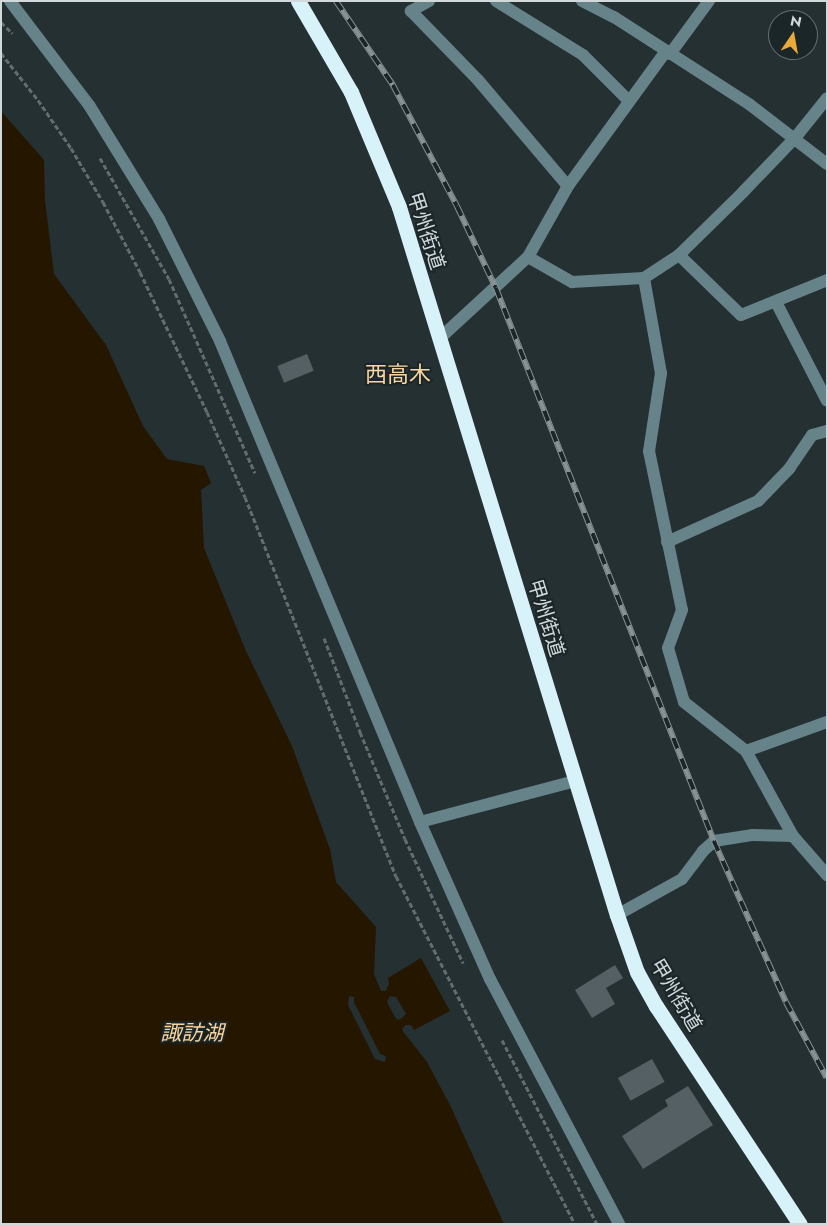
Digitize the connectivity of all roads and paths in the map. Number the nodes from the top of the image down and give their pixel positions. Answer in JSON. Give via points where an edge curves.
{"nodes":[{"id":1,"x":10,"y":1,"type":"edge"},
{"id":2,"x":298,"y":1,"type":"edge"},
{"id":3,"x":429,"y":1,"type":"edge"},
{"id":4,"x":496,"y":1,"type":"edge"},
{"id":5,"x":582,"y":1,"type":"edge"},
{"id":6,"x":709,"y":1,"type":"edge"},
{"id":7,"x":1,"y":22,"type":"edge"},
{"id":8,"x":16,"y":39,"type":"dead end"},
{"id":9,"x":668,"y":52,"type":"junction"},
{"id":10,"x":1,"y":53,"type":"edge"},
{"id":11,"x":827,"y":98,"type":"edge"},
{"id":12,"x":629,"y":101,"type":"junction"},
{"id":13,"x":795,"y":138,"type":"junction"},
{"id":14,"x":99,"y":156,"type":"dead end"},
{"id":15,"x":827,"y":164,"type":"edge"},
{"id":16,"x":568,"y":186,"type":"junction"},
{"id":17,"x":679,"y":255,"type":"junction"},
{"id":18,"x":528,"y":257,"type":"junction"},
{"id":19,"x":644,"y":278,"type":"junction"},
{"id":20,"x":827,"y":280,"type":"edge"},
{"id":21,"x":776,"y":302,"type":"junction"},
{"id":22,"x":438,"y":339,"type":"junction"},
{"id":23,"x":827,"y":401,"type":"edge"},
{"id":24,"x":827,"y":431,"type":"edge"},
{"id":25,"x":256,"y":474,"type":"dead end"},
{"id":26,"x":667,"y":542,"type":"junction"},
{"id":27,"x":323,"y":637,"type":"dead end"},
{"id":28,"x":827,"y":722,"type":"edge"},
{"id":29,"x":746,"y":751,"type":"junction"},
{"id":30,"x":575,"y":781,"type":"junction"},
{"id":31,"x":420,"y":822,"type":"junction"},
{"id":32,"x":793,"y":836,"type":"junction"},
{"id":33,"x":827,"y":875,"type":"edge"},
{"id":34,"x":617,"y":915,"type":"junction"},
{"id":35,"x":467,"y":972,"type":"dead end"},
{"id":36,"x":498,"y":1033,"type":"dead end"},
{"id":37,"x":575,"y":1224,"type":"edge"},
{"id":38,"x":597,"y":1224,"type":"edge"},
{"id":39,"x":619,"y":1224,"type":"edge"},
{"id":40,"x":800,"y":1224,"type":"edge"}],
"edges":[{"from":1,"to":31,"type":"street","via":[[89,105],[159,219],[220,341]]},
{"from":2,"to":22,"type":"highway","name":"甲州街道","via":[[347,85],[399,208]]},
{"from":3,"to":16,"type":"street","via":[[411,11],[478,80]]},
{"from":4,"to":12,"type":"street","via":[[583,55]]},
{"from":5,"to":9,"type":"street","via":[[614,17]]},
{"from":6,"to":9,"type":"street"},
{"from":7,"to":8,"type":"path"},
{"from":9,"to":12,"type":"street"},
{"from":9,"to":13,"type":"street"},
{"from":10,"to":37,"type":"path","via":[[71,148],[104,202],[140,272],[245,497],[396,876]]},
{"from":11,"to":13,"type":"street"},
{"from":12,"to":16,"type":"street"},
{"from":13,"to":15,"type":"street"},
{"from":13,"to":17,"type":"street"},
{"from":14,"to":25,"type":"path","via":[[169,279]]},
{"from":16,"to":18,"type":"street"},
{"from":17,"to":19,"type":"street"},
{"from":17,"to":21,"type":"street","via":[[741,315]]},
{"from":18,"to":19,"type":"street","via":[[572,282]]},
{"from":18,"to":22,"type":"street"},
{"from":19,"to":26,"type":"street","via":[[661,373],[649,451]]},
{"from":20,"to":21,"type":"street"},
{"from":21,"to":23,"type":"street"},
{"from":22,"to":30,"type":"highway","name":"甲州街道"},
{"from":24,"to":26,"type":"street","via":[[812,436],[789,469],[758,501]]},
{"from":26,"to":29,"type":"street","via":[[682,610],[668,648],[684,702]]},
{"from":27,"to":35,"type":"path","via":[[405,839]]},
{"from":28,"to":29,"type":"street"},
{"from":29,"to":32,"type":"street"},
{"from":30,"to":31,"type":"street"},
{"from":30,"to":34,"type":"highway","name":"甲州街道"},
{"from":31,"to":39,"type":"street","via":[[490,978]]},
{"from":32,"to":33,"type":"street"},
{"from":32,"to":34,"type":"street","via":[[752,835],[714,840],[682,879]]},
{"from":34,"to":40,"type":"highway","name":"甲州街道","via":[[637,972],[656,1006]]},
{"from":36,"to":38,"type":"path"}]}
